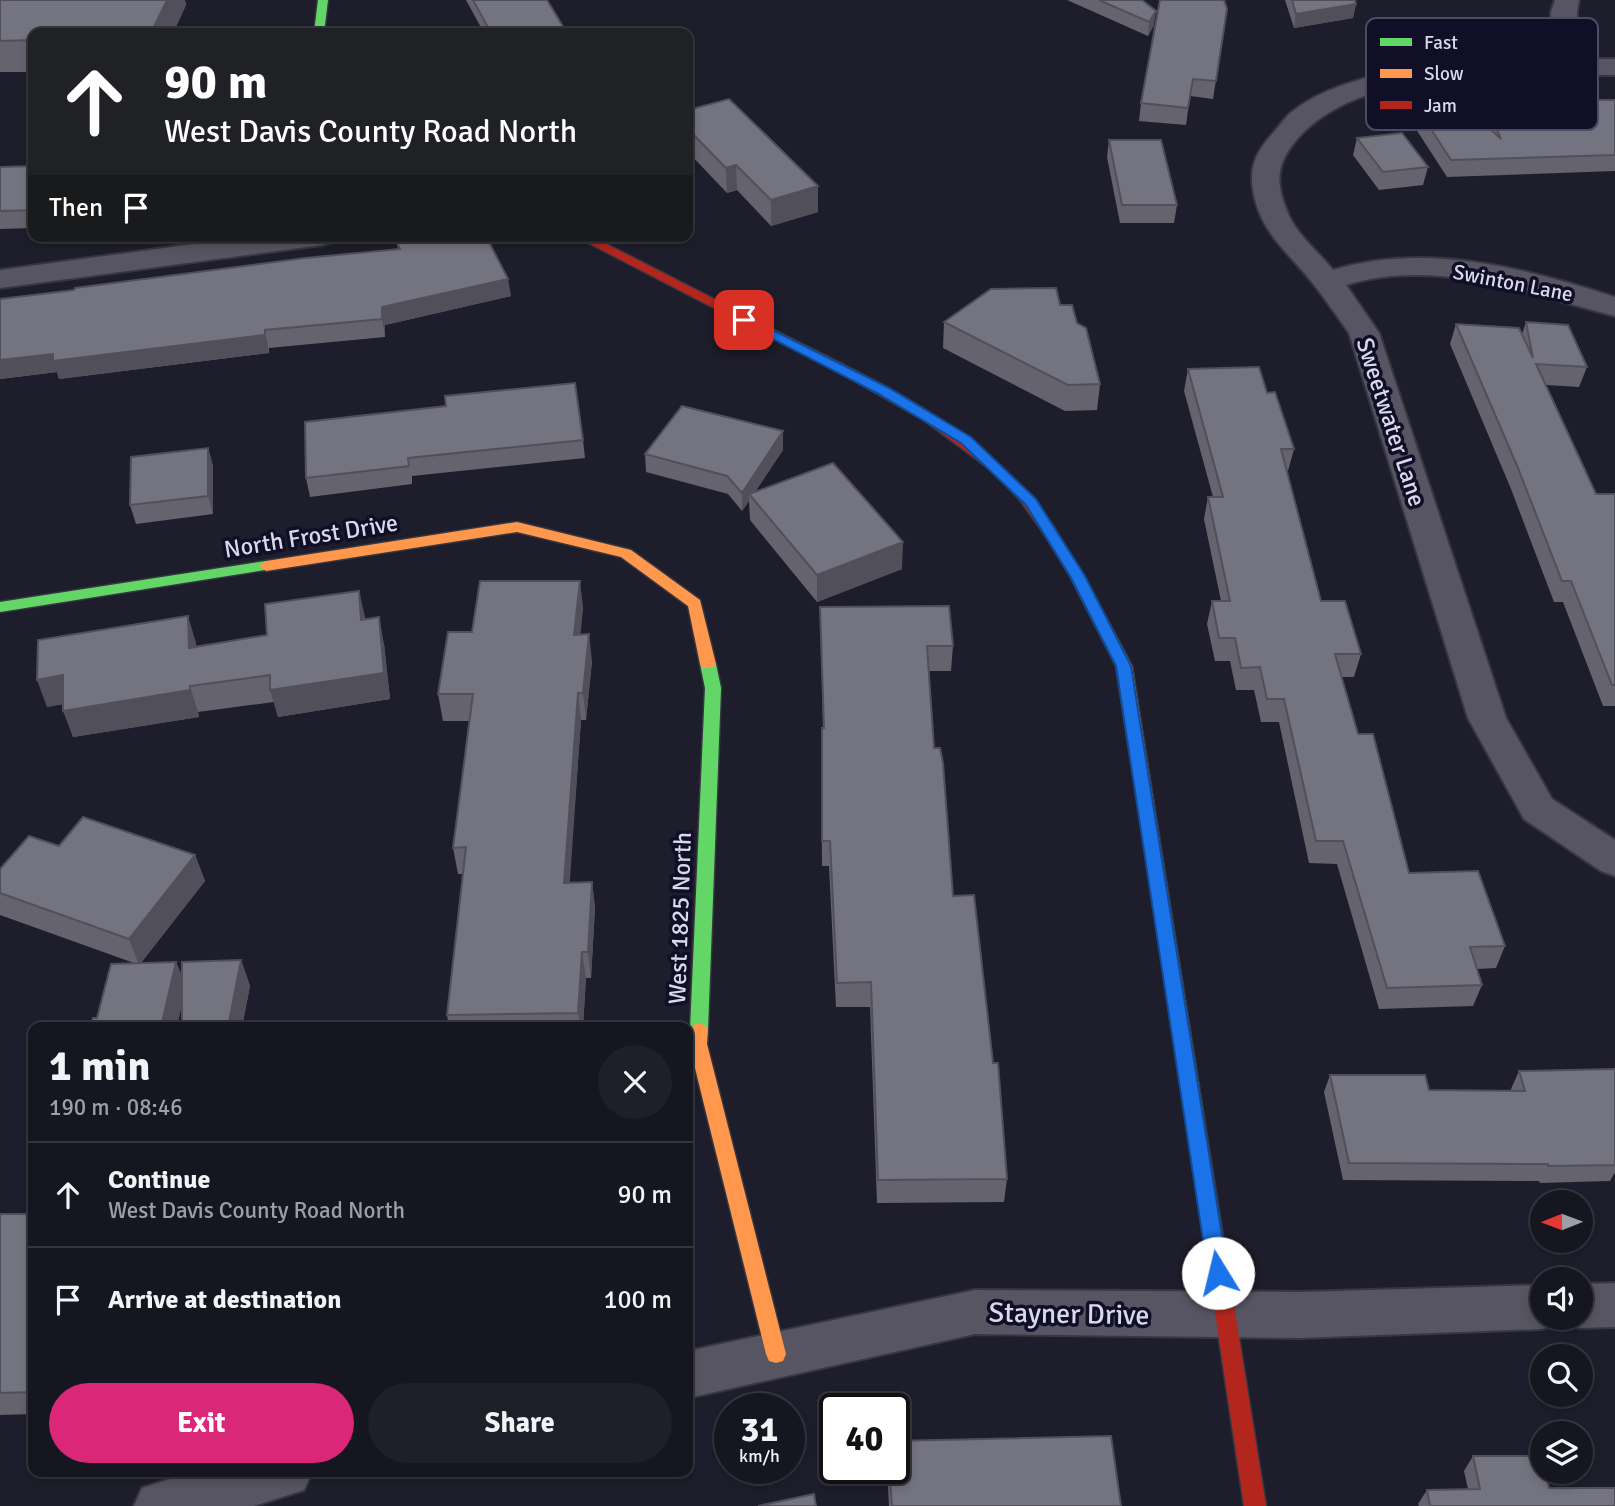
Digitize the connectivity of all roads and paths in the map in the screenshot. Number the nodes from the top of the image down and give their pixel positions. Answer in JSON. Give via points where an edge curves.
{"nodes":[{"id":1,"x":323,"y":0,"type":"edge"},
{"id":2,"x":1567,"y":0,"type":"edge"},
{"id":3,"x":1564,"y":18,"type":"edge"},
{"id":4,"x":320,"y":28,"type":"edge"},
{"id":5,"x":1366,"y":88,"type":"edge"},
{"id":6,"x":277,"y":242,"type":"edge"},
{"id":7,"x":593,"y":242,"type":"edge"},
{"id":8,"x":0,"y":279,"type":"edge"},
{"id":9,"x":1327,"y":281,"type":"junction"},
{"id":10,"x":1615,"y":307,"type":"edge"},
{"id":11,"x":626,"y":553,"type":"joint"},
{"id":12,"x":0,"y":607,"type":"edge"},
{"id":13,"x":1615,"y":860,"type":"edge"},
{"id":14,"x":1615,"y":1305,"type":"edge"},
{"id":15,"x":1593,"y":1306,"type":"edge"},
{"id":16,"x":1530,"y":1307,"type":"edge"},
{"id":17,"x":1224,"y":1314,"type":"junction"},
{"id":18,"x":776,"y":1354,"type":"junction"},
{"id":19,"x":693,"y":1374,"type":"edge"},
{"id":20,"x":267,"y":1477,"type":"edge"},
{"id":21,"x":160,"y":1506,"type":"edge"},
{"id":22,"x":1255,"y":1506,"type":"edge"}],
"edges":[{"from":1,"to":4,"type":"street"},
{"from":2,"to":3,"type":"street"},
{"from":5,"to":9,"type":"street","name":"Sweetwater Lane","via":[[1335,96],[1308,111],[1284,133],[1266,164],[1271,206],[1283,232]]},
{"from":6,"to":8,"type":"street"},
{"from":7,"to":17,"type":"street","via":[[884,391],[966,440],[1031,502],[1077,576],[1124,666]]},
{"from":9,"to":10,"type":"street","name":"Swinton Lane","via":[[1367,270],[1410,267],[1476,272]]},
{"from":9,"to":13,"type":"street","name":"Sweetwater Lane","via":[[1364,333],[1487,718],[1538,809]]},
{"from":11,"to":12,"type":"street","name":"North Frost Drive","via":[[517,527]]},
{"from":11,"to":18,"type":"street","name":"West 1825 North","via":[[695,604],[713,688],[698,1044]]},
{"from":14,"to":15,"type":"street"},
{"from":16,"to":17,"type":"street","name":"Stayner Drive"},
{"from":17,"to":18,"type":"street","name":"Stayner Drive","via":[[975,1312]]},
{"from":17,"to":22,"type":"street"},
{"from":18,"to":19,"type":"street","name":"Stayner Drive"},
{"from":20,"to":21,"type":"street"}]}
